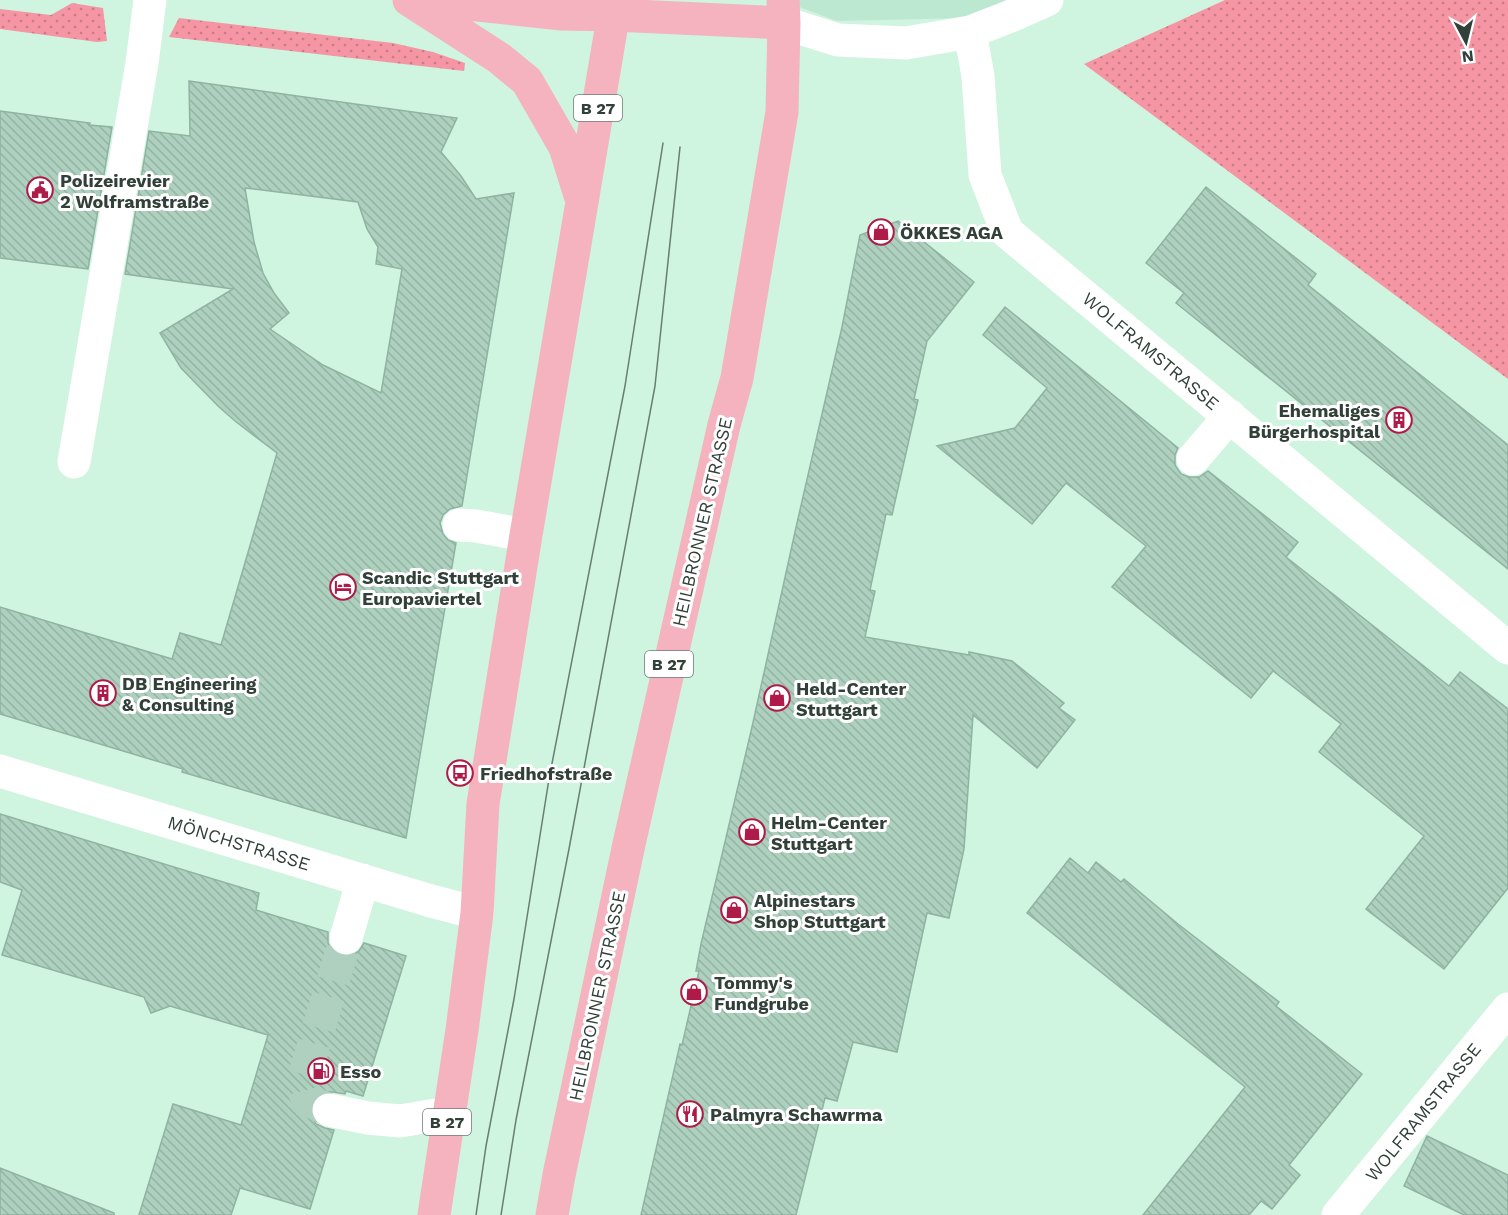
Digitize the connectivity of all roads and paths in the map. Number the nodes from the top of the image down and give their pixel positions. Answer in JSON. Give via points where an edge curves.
{"nodes":[{"id":1,"x":150,"y":0,"type":"edge"},
{"id":2,"x":409,"y":0,"type":"edge"},
{"id":3,"x":429,"y":0,"type":"edge"},
{"id":4,"x":748,"y":0,"type":"edge"},
{"id":5,"x":1047,"y":0,"type":"edge"},
{"id":6,"x":622,"y":5,"type":"edge"},
{"id":7,"x":783,"y":11,"type":"edge"},
{"id":8,"x":970,"y":32,"type":"junction"},
{"id":9,"x":582,"y":202,"type":"junction"},
{"id":10,"x":1230,"y":416,"type":"junction"},
{"id":11,"x":1193,"y":459,"type":"dead end"},
{"id":12,"x":74,"y":462,"type":"dead end"},
{"id":13,"x":459,"y":525,"type":"dead end"},
{"id":14,"x":526,"y":535,"type":"junction"},
{"id":15,"x":1508,"y":648,"type":"edge"},
{"id":16,"x":0,"y":771,"type":"edge"},
{"id":17,"x":363,"y":880,"type":"junction"},
{"id":18,"x":477,"y":913,"type":"junction"},
{"id":19,"x":346,"y":938,"type":"tunnel mouth"},
{"id":20,"x":1508,"y":1009,"type":"edge"},
{"id":21,"x":328,"y":1110,"type":"tunnel mouth"},
{"id":22,"x":448,"y":1113,"type":"junction"},
{"id":23,"x":434,"y":1215,"type":"edge"},
{"id":24,"x":552,"y":1215,"type":"edge"},
{"id":25,"x":1338,"y":1215,"type":"edge"}],
"edges":[{"from":1,"to":12,"type":"street"},
{"from":2,"to":9,"type":"main road","via":[[499,58],[526,81],[565,147]]},
{"from":3,"to":6,"type":"main road","via":[[562,14]]},
{"from":4,"to":7,"type":"main road"},
{"from":5,"to":8,"type":"street"},
{"from":6,"to":7,"type":"main road"},
{"from":6,"to":9,"type":"main road","number":"B 27"},
{"from":7,"to":8,"type":"street","via":[[838,40],[906,43]]},
{"from":7,"to":24,"type":"main road","name":"HEILBRONNER STRASSE","number":"B 27","via":[[782,112],[737,378],[629,844]]},
{"from":8,"to":10,"type":"street","name":"WOLFRAMSTRASSE","via":[[978,76],[985,175],[1007,232]]},
{"from":9,"to":14,"type":"main road","number":"B 27"},
{"from":10,"to":11,"type":"street"},
{"from":10,"to":15,"type":"street","name":"WOLFRAMSTRASSE"},
{"from":13,"to":14,"type":"street"},
{"from":14,"to":18,"type":"main road","number":"B 27","via":[[483,804]]},
{"from":16,"to":17,"type":"street","name":"MÖNCHSTRASSE"},
{"from":17,"to":18,"type":"street","name":"MÖNCHSTRASSE"},
{"from":17,"to":19,"type":"street"},
{"from":18,"to":22,"type":"main road","number":"B 27"},
{"from":20,"to":25,"type":"street","name":"WOLFRAMSTRASSE"},
{"from":21,"to":22,"type":"street","via":[[400,1121]]},
{"from":22,"to":23,"type":"main road","number":"B 27"}]}
